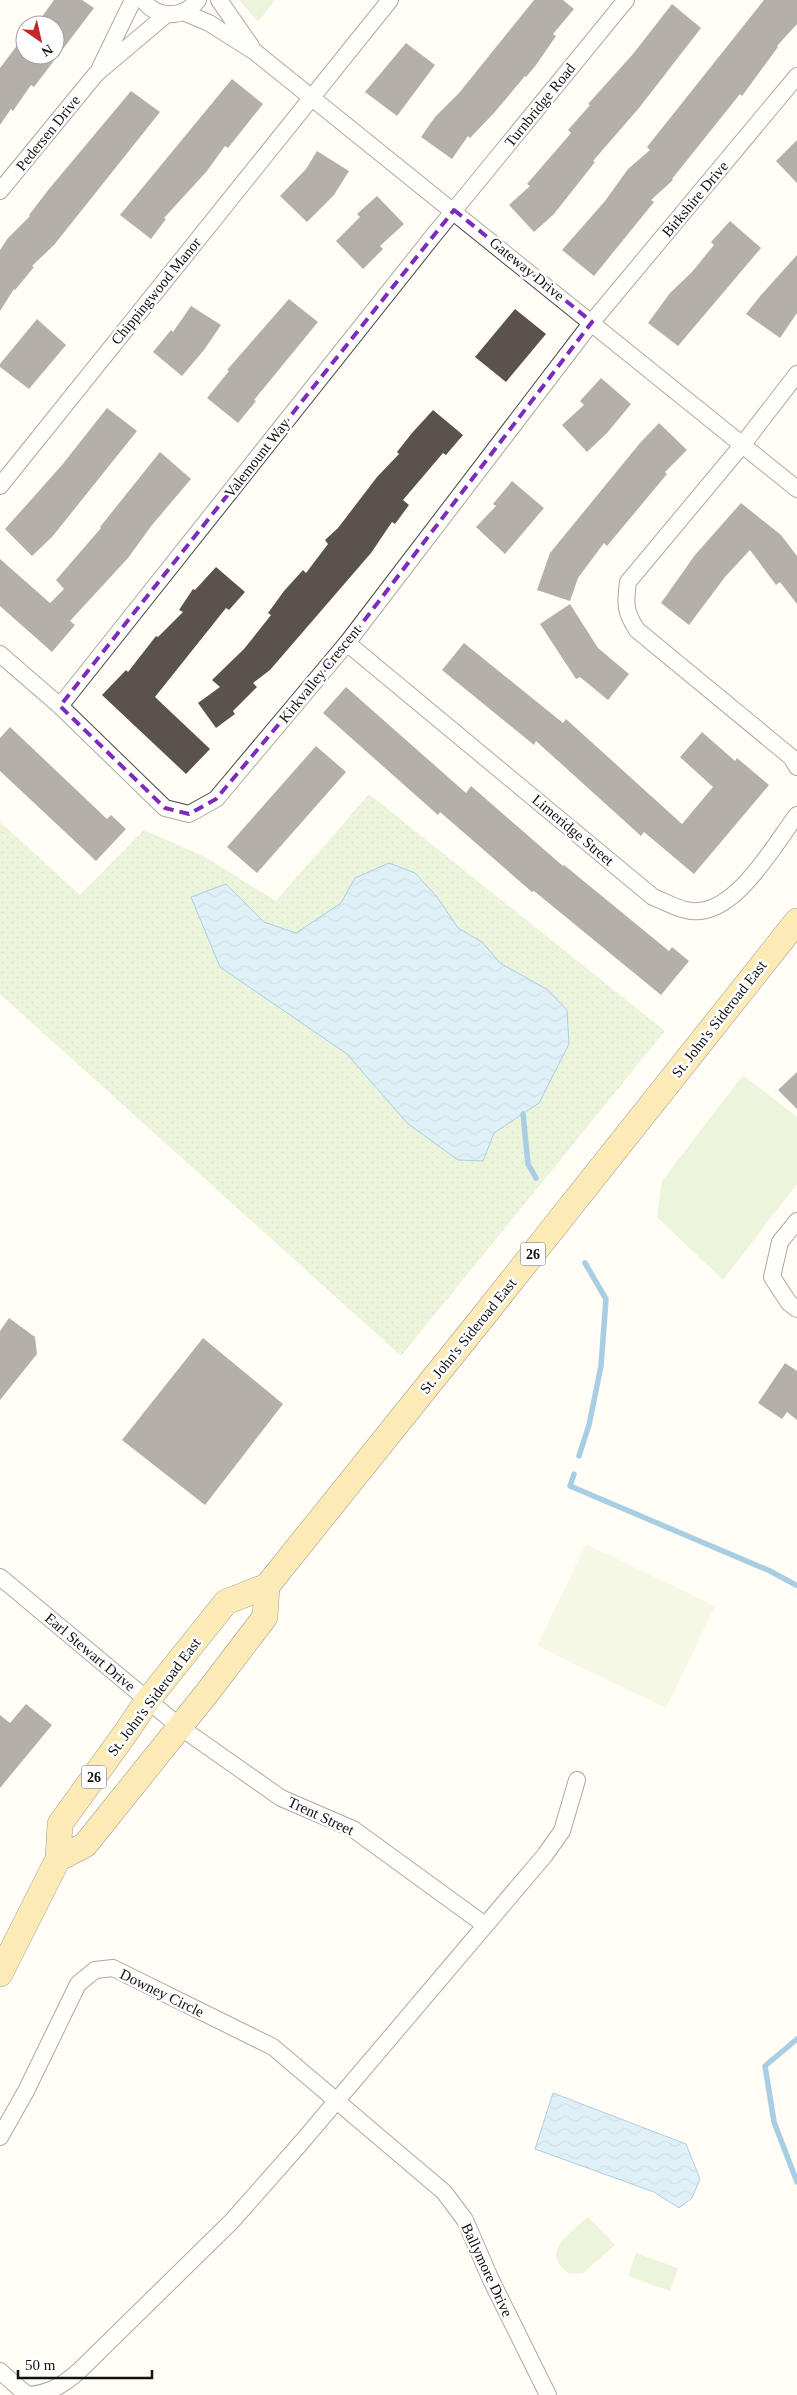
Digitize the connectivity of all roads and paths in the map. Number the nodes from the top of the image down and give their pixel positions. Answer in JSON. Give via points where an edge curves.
{"nodes":[{"id":1,"x":133,"y":0,"type":"edge"},
{"id":2,"x":143,"y":0,"type":"edge"},
{"id":3,"x":198,"y":0,"type":"edge"},
{"id":4,"x":219,"y":0,"type":"edge"},
{"id":5,"x":390,"y":0,"type":"edge"},
{"id":6,"x":626,"y":0,"type":"edge"},
{"id":7,"x":175,"y":13,"type":"junction"},
{"id":8,"x":255,"y":52,"type":"junction"},
{"id":9,"x":96,"y":74,"type":"junction"},
{"id":10,"x":797,"y":76,"type":"edge"},
{"id":11,"x":311,"y":96,"type":"junction"},
{"id":12,"x":0,"y":191,"type":"edge"},
{"id":13,"x":454,"y":210,"type":"junction"},
{"id":14,"x":592,"y":322,"type":"junction"},
{"id":15,"x":797,"y":374,"type":"edge"},
{"id":16,"x":743,"y":444,"type":"junction"},
{"id":17,"x":0,"y":486,"type":"edge"},
{"id":18,"x":797,"y":489,"type":"edge"},
{"id":19,"x":347,"y":643,"type":"junction"},
{"id":20,"x":0,"y":654,"type":"edge"},
{"id":21,"x":60,"y":706,"type":"junction"},
{"id":22,"x":797,"y":767,"type":"edge"},
{"id":23,"x":797,"y":815,"type":"edge"},
{"id":24,"x":797,"y":921,"type":"edge"},
{"id":25,"x":797,"y":1221,"type":"edge"},
{"id":26,"x":797,"y":1309,"type":"edge"},
{"id":27,"x":0,"y":1576,"type":"edge"},
{"id":28,"x":267,"y":1586,"type":"junction"},
{"id":29,"x":147,"y":1701,"type":"junction"},
{"id":30,"x":180,"y":1727,"type":"junction"},
{"id":31,"x":577,"y":1780,"type":"dead end"},
{"id":32,"x":58,"y":1859,"type":"junction"},
{"id":33,"x":485,"y":1925,"type":"junction"},
{"id":34,"x":0,"y":1974,"type":"edge"},
{"id":35,"x":337,"y":2101,"type":"junction"},
{"id":36,"x":0,"y":2138,"type":"edge"},
{"id":37,"x":0,"y":2370,"type":"edge"},
{"id":38,"x":548,"y":2395,"type":"edge"}],
"edges":[{"from":1,"to":9,"type":"street","name":"Pedersen Drive"},
{"from":2,"to":7,"type":"street","name":"Gateway Drive","via":[[152,9]]},
{"from":3,"to":7,"type":"street","name":"Pedersen Drive"},
{"from":4,"to":8,"type":"street","name":"Gateway Drive"},
{"from":5,"to":11,"type":"street","name":"Chippingwood Manor"},
{"from":6,"to":13,"type":"street","name":"Turnbridge Road"},
{"from":7,"to":8,"type":"street","name":"Gateway Drive","via":[[210,22]]},
{"from":7,"to":9,"type":"street","name":"Pedersen Drive"},
{"from":8,"to":11,"type":"street","name":"Gateway Drive"},
{"from":9,"to":12,"type":"street","name":"Pedersen Drive"},
{"from":10,"to":14,"type":"street","name":"Birkshire Drive"},
{"from":11,"to":13,"type":"street","name":"Gateway Drive"},
{"from":11,"to":17,"type":"street","name":"Chippingwood Manor"},
{"from":13,"to":14,"type":"street","name":"Gateway Drive"},
{"from":13,"to":21,"type":"street","name":"Valemount Way"},
{"from":14,"to":16,"type":"street","name":"Gateway Drive"},
{"from":14,"to":19,"type":"street","name":"Kirkvalley Crescent"},
{"from":15,"to":16,"type":"street"},
{"from":16,"to":18,"type":"street","name":"Gateway Drive"},
{"from":16,"to":22,"type":"street","via":[[628,582],[627,616],[637,630],[791,757]]},
{"from":19,"to":21,"type":"street","name":"Kirkvalley Crescent","via":[[216,799],[190,814],[165,808]]},
{"from":19,"to":23,"type":"street","name":"Limeridge Street","via":[[653,897],[686,911],[707,911],[723,904],[743,887]]},
{"from":20,"to":21,"type":"street","name":"Kirkvalley Crescent"},
{"from":24,"to":28,"type":"main road","name":"St. John's Sideroad East","number":"26"},
{"from":25,"to":26,"type":"street","via":[[780,1242],[772,1276],[788,1304]]},
{"from":27,"to":29,"type":"street","name":"Earl Stewart Drive"},
{"from":28,"to":29,"type":"main road","name":"St. John's Sideroad East","number":"26","via":[[226,1602]]},
{"from":28,"to":30,"type":"main road","number":"26","via":[[265,1617]]},
{"from":29,"to":30,"type":"street","name":"Earl Stewart Drive"},
{"from":29,"to":32,"type":"main road","name":"St. John's Sideroad East","number":"26","via":[[60,1824]]},
{"from":30,"to":32,"type":"main road","number":"26","via":[[84,1844]]},
{"from":30,"to":33,"type":"street","name":"Trent Street","via":[[281,1798],[352,1829]]},
{"from":31,"to":33,"type":"street","via":[[562,1831]]},
{"from":32,"to":34,"type":"main road","name":"St. John's Sideroad East","number":"26"},
{"from":33,"to":35,"type":"street"},
{"from":35,"to":36,"type":"street","name":"Downey Circle","via":[[273,2047],[113,1968],[95,1970],[78,1984]]},
{"from":35,"to":37,"type":"street","via":[[232,2221],[62,2385],[43,2394],[27,2395]]},
{"from":35,"to":38,"type":"street","name":"Ballymore Drive","via":[[444,2192],[465,2220]]}]}
